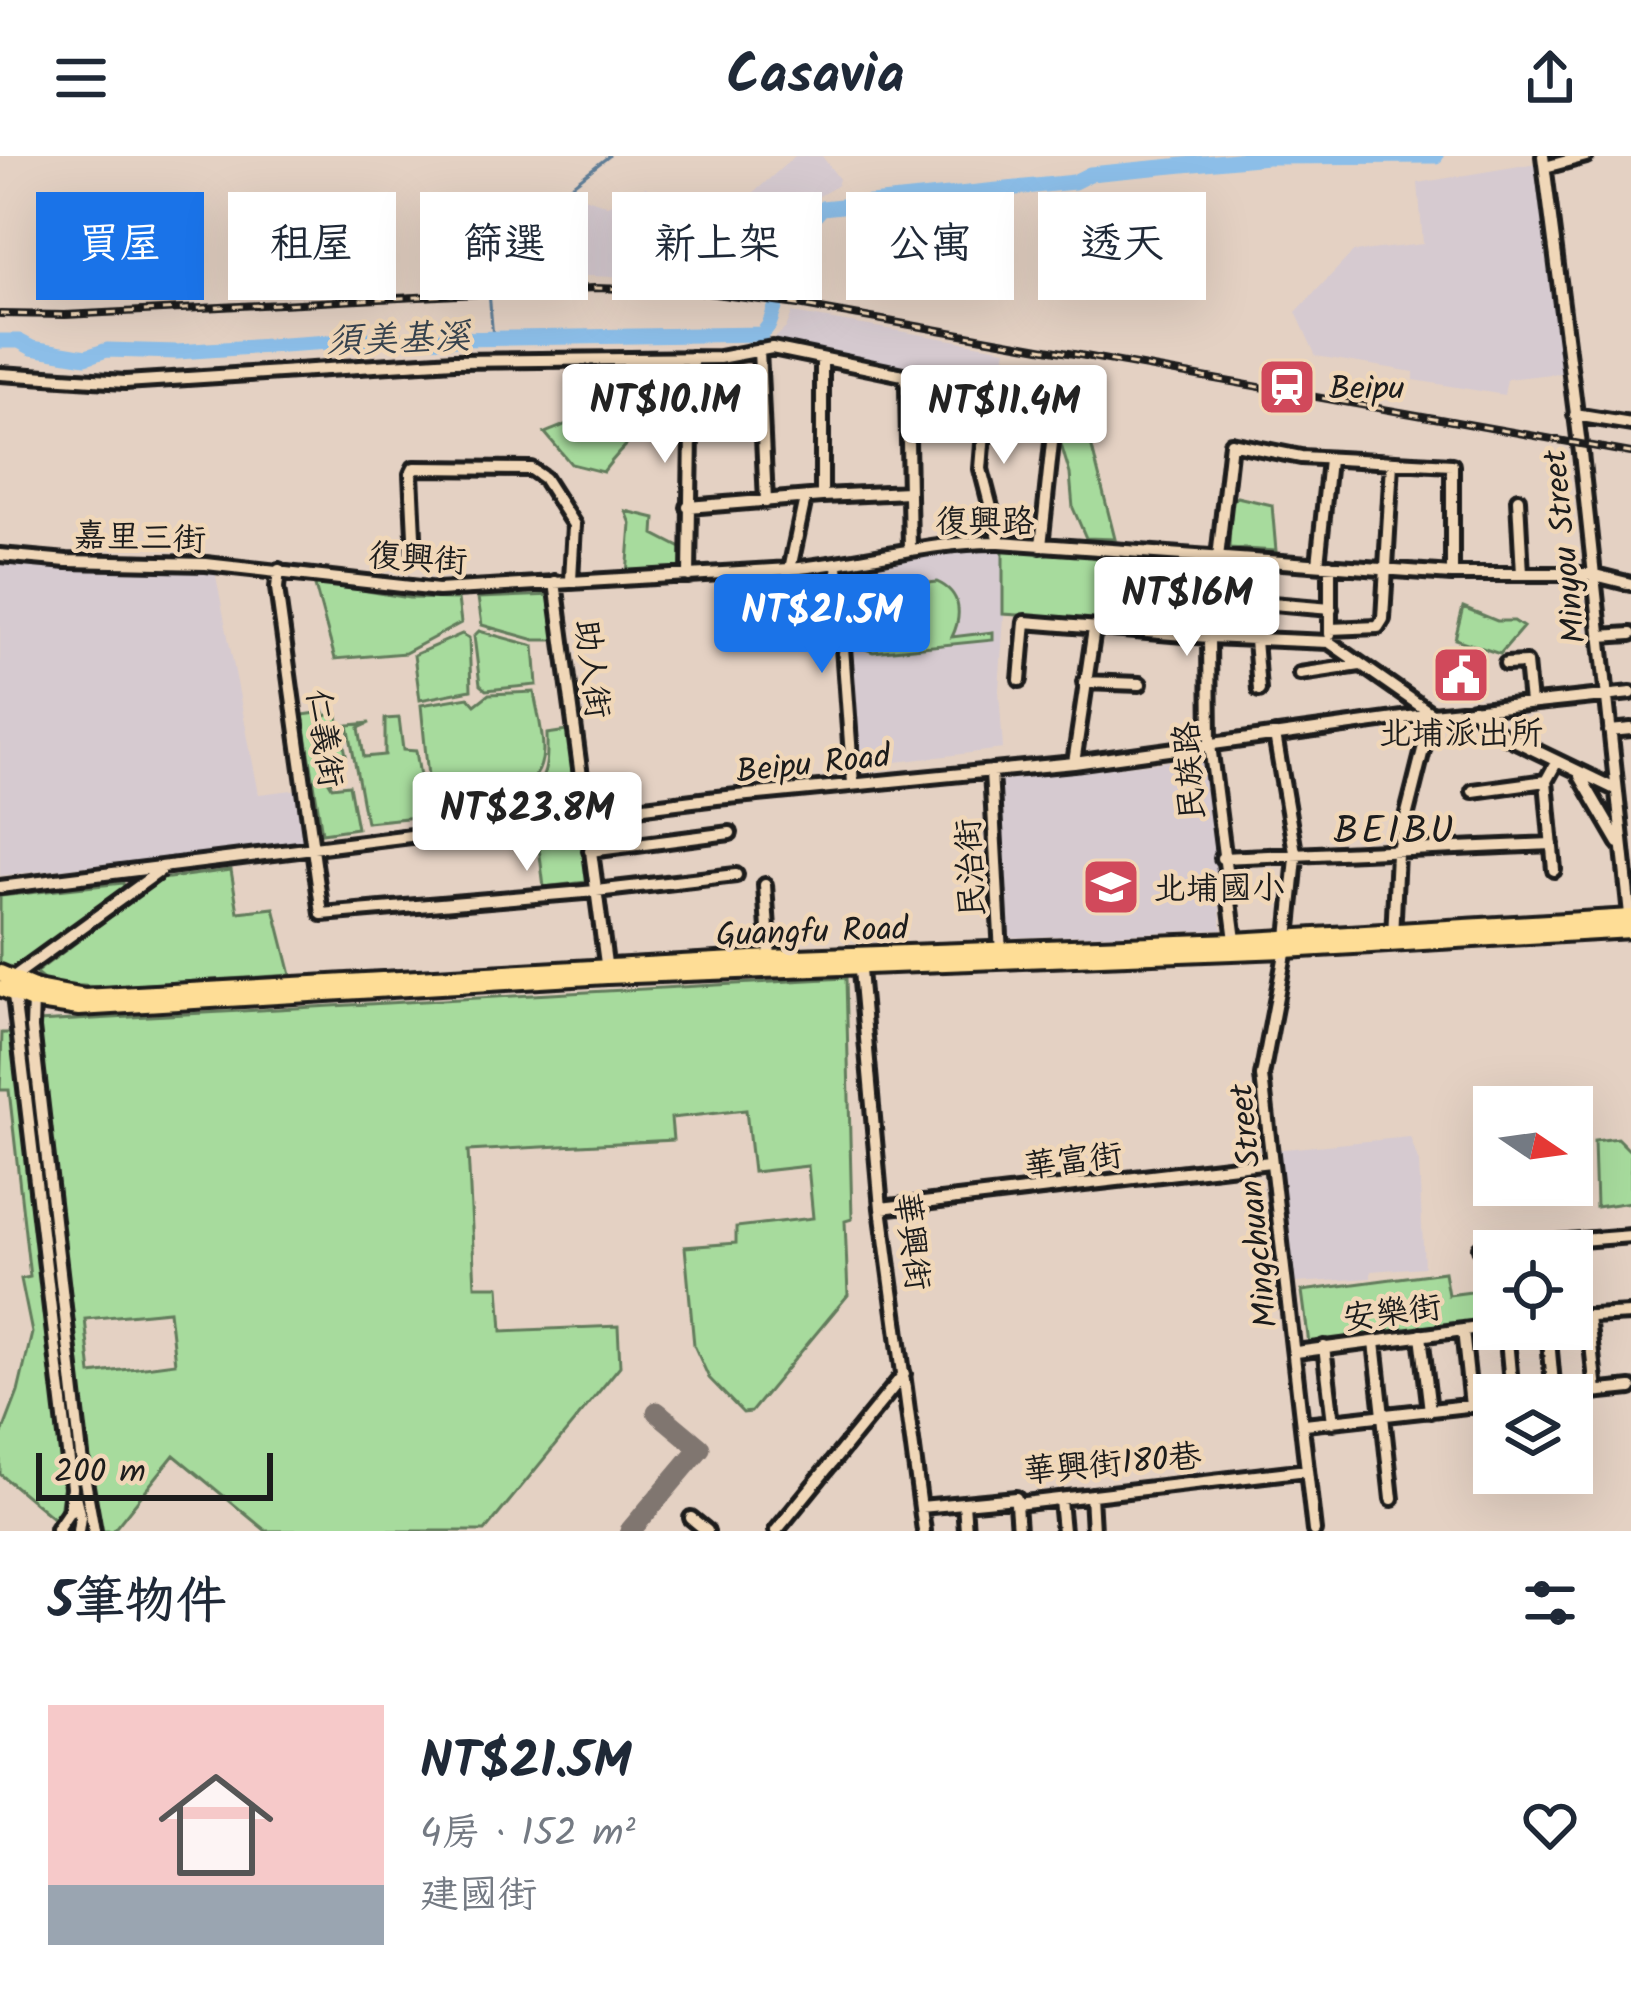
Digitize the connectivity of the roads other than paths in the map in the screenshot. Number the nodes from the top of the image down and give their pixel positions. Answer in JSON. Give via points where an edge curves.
{"nodes":[{"id":1,"x":1586,"y":156,"type":"edge"},
{"id":2,"x":1544,"y":160,"type":"edge"},
{"id":3,"x":760,"y":350,"type":"junction"},
{"id":4,"x":692,"y":358,"type":"junction"},
{"id":5,"x":822,"y":360,"type":"junction"},
{"id":6,"x":0,"y":374,"type":"edge"},
{"id":7,"x":1008,"y":392,"type":"dead end"},
{"id":8,"x":987,"y":395,"type":"dead end"},
{"id":9,"x":1576,"y":415,"type":"junction"},
{"id":10,"x":1631,"y":424,"type":"edge"},
{"id":11,"x":1329,"y":460,"type":"junction"},
{"id":12,"x":1392,"y":463,"type":"junction"},
{"id":13,"x":908,"y":492,"type":"junction"},
{"id":14,"x":822,"y":496,"type":"junction"},
{"id":15,"x":805,"y":498,"type":"junction"},
{"id":16,"x":1517,"y":499,"type":"dead end"},
{"id":17,"x":766,"y":502,"type":"junction"},
{"id":18,"x":688,"y":507,"type":"junction"},
{"id":19,"x":1000,"y":542,"type":"junction"},
{"id":20,"x":1041,"y":546,"type":"junction"},
{"id":21,"x":910,"y":550,"type":"junction"},
{"id":22,"x":0,"y":555,"type":"edge"},
{"id":23,"x":415,"y":556,"type":"dead end"},
{"id":24,"x":1216,"y":559,"type":"junction"},
{"id":25,"x":837,"y":565,"type":"junction"},
{"id":26,"x":1324,"y":565,"type":"junction"},
{"id":27,"x":790,"y":569,"type":"junction"},
{"id":28,"x":1384,"y":569,"type":"junction"},
{"id":29,"x":278,"y":570,"type":"junction"},
{"id":30,"x":1452,"y":574,"type":"junction"},
{"id":31,"x":1522,"y":574,"type":"junction"},
{"id":32,"x":1591,"y":574,"type":"junction"},
{"id":33,"x":688,"y":576,"type":"junction"},
{"id":34,"x":571,"y":580,"type":"junction"},
{"id":35,"x":555,"y":582,"type":"junction"},
{"id":36,"x":1631,"y":584,"type":"edge"},
{"id":37,"x":1212,"y":598,"type":"junction"},
{"id":38,"x":1331,"y":609,"type":"junction"},
{"id":39,"x":1094,"y":629,"type":"junction"},
{"id":40,"x":1631,"y":634,"type":"edge"},
{"id":41,"x":1330,"y":635,"type":"junction"},
{"id":42,"x":1600,"y":636,"type":"junction"},
{"id":43,"x":1209,"y":638,"type":"junction"},
{"id":44,"x":1255,"y":640,"type":"junction"},
{"id":45,"x":1506,"y":664,"type":"dead end"},
{"id":46,"x":1360,"y":665,"type":"junction"},
{"id":47,"x":1300,"y":674,"type":"dead end"},
{"id":48,"x":1020,"y":680,"type":"dead end"},
{"id":49,"x":1084,"y":682,"type":"junction"},
{"id":50,"x":1140,"y":684,"type":"dead end"},
{"id":51,"x":1259,"y":690,"type":"dead end"},
{"id":52,"x":1631,"y":693,"type":"edge"},
{"id":53,"x":1607,"y":696,"type":"junction"},
{"id":54,"x":1530,"y":703,"type":"junction"},
{"id":55,"x":1473,"y":710,"type":"junction"},
{"id":56,"x":1432,"y":714,"type":"junction"},
{"id":57,"x":1631,"y":729,"type":"edge"},
{"id":58,"x":1610,"y":731,"type":"junction"},
{"id":59,"x":1274,"y":735,"type":"junction"},
{"id":60,"x":1210,"y":745,"type":"junction"},
{"id":61,"x":1557,"y":761,"type":"junction"},
{"id":62,"x":1074,"y":763,"type":"junction"},
{"id":63,"x":991,"y":772,"type":"junction"},
{"id":64,"x":1578,"y":773,"type":"junction"},
{"id":65,"x":1546,"y":781,"type":"junction"},
{"id":66,"x":853,"y":784,"type":"junction"},
{"id":67,"x":1473,"y":791,"type":"dead end"},
{"id":68,"x":1616,"y":791,"type":"junction"},
{"id":69,"x":1631,"y":800,"type":"edge"},
{"id":70,"x":586,"y":815,"type":"junction"},
{"id":71,"x":730,"y":833,"type":"dead end"},
{"id":72,"x":1552,"y":844,"type":"junction"},
{"id":73,"x":316,"y":849,"type":"junction"},
{"id":74,"x":1623,"y":850,"type":"junction"},
{"id":75,"x":590,"y":851,"type":"junction"},
{"id":76,"x":1397,"y":853,"type":"junction"},
{"id":77,"x":1296,"y":857,"type":"junction"},
{"id":78,"x":1222,"y":858,"type":"junction"},
{"id":79,"x":1631,"y":862,"type":"edge"},
{"id":80,"x":164,"y":868,"type":"junction"},
{"id":81,"x":1554,"y":870,"type":"dead end"},
{"id":82,"x":736,"y":875,"type":"dead end"},
{"id":83,"x":765,"y":885,"type":"dead end"},
{"id":84,"x":0,"y":886,"type":"edge"},
{"id":85,"x":596,"y":891,"type":"junction"},
{"id":86,"x":1631,"y":917,"type":"edge"},
{"id":87,"x":1631,"y":931,"type":"edge"},
{"id":88,"x":1393,"y":938,"type":"junction"},
{"id":89,"x":1286,"y":944,"type":"junction"},
{"id":90,"x":1235,"y":946,"type":"junction"},
{"id":91,"x":1001,"y":956,"type":"junction"},
{"id":92,"x":770,"y":958,"type":"junction"},
{"id":93,"x":859,"y":962,"type":"junction"},
{"id":94,"x":607,"y":972,"type":"junction"},
{"id":95,"x":4,"y":980,"type":"edge"},
{"id":96,"x":34,"y":994,"type":"junction"},
{"id":97,"x":16,"y":995,"type":"junction"},
{"id":98,"x":18,"y":1017,"type":"junction"},
{"id":99,"x":0,"y":1018,"type":"edge"},
{"id":100,"x":30,"y":1071,"type":"junction"},
{"id":101,"x":1270,"y":1162,"type":"junction"},
{"id":102,"x":881,"y":1208,"type":"junction"},
{"id":103,"x":1631,"y":1236,"type":"edge"},
{"id":104,"x":1593,"y":1239,"type":"edge"},
{"id":105,"x":1631,"y":1315,"type":"edge"},
{"id":106,"x":1593,"y":1317,"type":"edge"},
{"id":107,"x":1473,"y":1329,"type":"edge"},
{"id":108,"x":1463,"y":1330,"type":"junction"},
{"id":109,"x":1421,"y":1335,"type":"junction"},
{"id":110,"x":1375,"y":1342,"type":"junction"},
{"id":111,"x":1324,"y":1347,"type":"junction"},
{"id":112,"x":1591,"y":1350,"type":"edge"},
{"id":113,"x":1296,"y":1352,"type":"junction"},
{"id":114,"x":904,"y":1374,"type":"junction"},
{"id":115,"x":1631,"y":1388,"type":"edge"},
{"id":116,"x":1595,"y":1391,"type":"joint"},
{"id":117,"x":1471,"y":1406,"type":"joint"},
{"id":118,"x":1430,"y":1411,"type":"junction"},
{"id":119,"x":1384,"y":1416,"type":"junction"},
{"id":120,"x":1333,"y":1422,"type":"junction"},
{"id":121,"x":1305,"y":1424,"type":"junction"},
{"id":122,"x":1307,"y":1470,"type":"junction"},
{"id":123,"x":72,"y":1486,"type":"junction"},
{"id":124,"x":1090,"y":1495,"type":"junction"},
{"id":125,"x":1391,"y":1499,"type":"dead end"},
{"id":126,"x":1060,"y":1500,"type":"junction"},
{"id":127,"x":964,"y":1503,"type":"junction"},
{"id":128,"x":1016,"y":1504,"type":"junction"},
{"id":129,"x":921,"y":1507,"type":"junction"},
{"id":130,"x":691,"y":1518,"type":"dead end"},
{"id":131,"x":58,"y":1530,"type":"edge"},
{"id":132,"x":78,"y":1531,"type":"edge"},
{"id":133,"x":94,"y":1531,"type":"edge"},
{"id":134,"x":707,"y":1531,"type":"edge"},
{"id":135,"x":776,"y":1531,"type":"edge"},
{"id":136,"x":924,"y":1531,"type":"edge"},
{"id":137,"x":966,"y":1531,"type":"edge"},
{"id":138,"x":1018,"y":1531,"type":"edge"},
{"id":139,"x":1063,"y":1531,"type":"edge"},
{"id":140,"x":1093,"y":1531,"type":"edge"},
{"id":141,"x":1314,"y":1531,"type":"edge"}],
"edges":[{"from":1,"to":2,"type":"street"},
{"from":2,"to":9,"type":"street","name":"Minyou Street"},
{"from":3,"to":4,"type":"street"},
{"from":3,"to":5,"type":"street"},
{"from":3,"to":17,"type":"street"},
{"from":4,"to":6,"type":"street","via":[[454,361],[125,382]]},
{"from":4,"to":18,"type":"street"},
{"from":5,"to":13,"type":"street","via":[[903,374]]},
{"from":5,"to":14,"type":"street"},
{"from":7,"to":20,"type":"street","via":[[1057,405]]},
{"from":8,"to":19,"type":"street","via":[[981,469]]},
{"from":9,"to":10,"type":"street"},
{"from":9,"to":32,"type":"street","name":"Minyou Street"},
{"from":11,"to":12,"type":"street"},
{"from":11,"to":24,"type":"street","name":"民族路","via":[[1231,443]]},
{"from":11,"to":26,"type":"street"},
{"from":12,"to":28,"type":"street"},
{"from":12,"to":30,"type":"street","via":[[1452,465]]},
{"from":13,"to":14,"type":"street"},
{"from":13,"to":21,"type":"street"},
{"from":14,"to":15,"type":"street"},
{"from":15,"to":17,"type":"street"},
{"from":15,"to":27,"type":"street"},
{"from":16,"to":31,"type":"street"},
{"from":17,"to":18,"type":"street"},
{"from":18,"to":33,"type":"street"},
{"from":19,"to":20,"type":"street","name":"復興路"},
{"from":19,"to":21,"type":"street","name":"復興路"},
{"from":20,"to":24,"type":"street","name":"復興路"},
{"from":21,"to":25,"type":"street","name":"復興路"},
{"from":22,"to":29,"type":"street","name":"嘉里三街"},
{"from":23,"to":34,"type":"street","via":[[414,468],[531,469],[574,525]]},
{"from":24,"to":26,"type":"street","name":"復興路"},
{"from":24,"to":37,"type":"street","name":"民族路"},
{"from":25,"to":27,"type":"street","name":"復興路"},
{"from":25,"to":66,"type":"street"},
{"from":26,"to":28,"type":"street","name":"復興路"},
{"from":26,"to":38,"type":"street"},
{"from":27,"to":33,"type":"street","name":"復興路"},
{"from":28,"to":30,"type":"street","name":"復興路"},
{"from":28,"to":41,"type":"street","via":[[1378,627]]},
{"from":29,"to":35,"type":"street","name":"復興街","via":[[438,590]]},
{"from":29,"to":73,"type":"street","name":"仁義街"},
{"from":30,"to":31,"type":"street","name":"復興路"},
{"from":31,"to":32,"type":"street","name":"復興路"},
{"from":32,"to":36,"type":"street","name":"復興路"},
{"from":32,"to":42,"type":"street","name":"Minyou Street"},
{"from":33,"to":34,"type":"street","name":"復興路"},
{"from":34,"to":35,"type":"street","name":"復興路"},
{"from":35,"to":70,"type":"street","name":"助人街"},
{"from":37,"to":38,"type":"street"},
{"from":37,"to":43,"type":"street","name":"民族路"},
{"from":38,"to":41,"type":"street"},
{"from":39,"to":43,"type":"street"},
{"from":39,"to":48,"type":"street","via":[[1025,622]]},
{"from":39,"to":49,"type":"street"},
{"from":40,"to":42,"type":"street"},
{"from":41,"to":44,"type":"street"},
{"from":41,"to":46,"type":"street"},
{"from":42,"to":53,"type":"street","name":"Minyou Street"},
{"from":43,"to":44,"type":"street"},
{"from":43,"to":60,"type":"street","name":"民族路"},
{"from":44,"to":51,"type":"street"},
{"from":45,"to":54,"type":"street","via":[[1526,663]]},
{"from":46,"to":47,"type":"street"},
{"from":46,"to":56,"type":"street"},
{"from":49,"to":50,"type":"street"},
{"from":49,"to":62,"type":"street"},
{"from":52,"to":53,"type":"street","name":"Beipu Road"},
{"from":53,"to":54,"type":"street","name":"Beipu Road"},
{"from":53,"to":58,"type":"street","name":"Minyou Street"},
{"from":54,"to":55,"type":"street","name":"Beipu Road"},
{"from":55,"to":56,"type":"street","name":"Beipu Road"},
{"from":55,"to":61,"type":"street","via":[[1495,731]]},
{"from":56,"to":59,"type":"street","name":"Beipu Road"},
{"from":56,"to":76,"type":"street"},
{"from":57,"to":58,"type":"street"},
{"from":58,"to":68,"type":"street","name":"Minyou Street"},
{"from":59,"to":60,"type":"street","name":"Beipu Road"},
{"from":59,"to":77,"type":"street","name":"Mingchuan Street"},
{"from":60,"to":62,"type":"street","name":"Beipu Road"},
{"from":60,"to":78,"type":"street","name":"民族路"},
{"from":61,"to":64,"type":"street"},
{"from":61,"to":65,"type":"street"},
{"from":62,"to":63,"type":"street","name":"Beipu Road"},
{"from":63,"to":66,"type":"street","name":"Beipu Road"},
{"from":63,"to":91,"type":"street","name":"民治街"},
{"from":64,"to":68,"type":"street"},
{"from":64,"to":74,"type":"street"},
{"from":65,"to":67,"type":"street"},
{"from":65,"to":72,"type":"street"},
{"from":66,"to":70,"type":"street","name":"Beipu Road"},
{"from":68,"to":69,"type":"street"},
{"from":68,"to":74,"type":"street","name":"Minyou Street"},
{"from":70,"to":73,"type":"street","name":"Beipu Road"},
{"from":70,"to":75,"type":"street","name":"助人街"},
{"from":71,"to":75,"type":"street"},
{"from":72,"to":76,"type":"street"},
{"from":72,"to":81,"type":"street"},
{"from":73,"to":80,"type":"street","name":"Beipu Road"},
{"from":73,"to":85,"type":"street","name":"仁義街","via":[[322,914]]},
{"from":74,"to":79,"type":"street"},
{"from":74,"to":86,"type":"street","name":"Minyou Street"},
{"from":75,"to":85,"type":"street","name":"助人街"},
{"from":76,"to":77,"type":"street"},
{"from":76,"to":88,"type":"street"},
{"from":77,"to":78,"type":"street"},
{"from":77,"to":89,"type":"street","name":"Mingchuan Street"},
{"from":78,"to":90,"type":"street","name":"民族路"},
{"from":80,"to":84,"type":"street","name":"Beipu Road"},
{"from":80,"to":95,"type":"street"},
{"from":82,"to":85,"type":"street"},
{"from":83,"to":92,"type":"street"},
{"from":85,"to":94,"type":"street","name":"助人街"},
{"from":86,"to":87,"type":"street","name":"Minyou Street"},
{"from":86,"to":88,"type":"main road","name":"Guangfu Road"},
{"from":87,"to":88,"type":"main road","name":"Guangfu Road"},
{"from":88,"to":89,"type":"main road","name":"Guangfu Road"},
{"from":89,"to":90,"type":"main road","name":"Guangfu Road"},
{"from":89,"to":101,"type":"street","name":"Mingchuan Street","via":[[1262,1076]]},
{"from":90,"to":91,"type":"main road","name":"Guangfu Road"},
{"from":91,"to":93,"type":"main road","name":"Guangfu Road"},
{"from":92,"to":93,"type":"main road","name":"Guangfu Road"},
{"from":92,"to":94,"type":"main road","name":"Guangfu Road"},
{"from":93,"to":94,"type":"main road","name":"Guangfu Road"},
{"from":93,"to":102,"type":"street","name":"華興街"},
{"from":94,"to":96,"type":"main road","name":"Guangfu Road","via":[[79,1008]]},
{"from":95,"to":96,"type":"main road","name":"Guangfu Road"},
{"from":95,"to":97,"type":"main road","name":"Guangfu Road"},
{"from":96,"to":97,"type":"main road","name":"Guangfu Road"},
{"from":96,"to":98,"type":"street"},
{"from":96,"to":100,"type":"street"},
{"from":97,"to":98,"type":"street"},
{"from":98,"to":99,"type":"street"},
{"from":98,"to":100,"type":"street"},
{"from":100,"to":123,"type":"street"},
{"from":100,"to":133,"type":"street"},
{"from":101,"to":102,"type":"street","name":"華富街"},
{"from":101,"to":113,"type":"street","name":"Mingchuan Street"},
{"from":102,"to":114,"type":"street","name":"華興街"},
{"from":103,"to":104,"type":"street"},
{"from":105,"to":106,"type":"street"},
{"from":107,"to":108,"type":"street","name":"安樂街"},
{"from":108,"to":109,"type":"street","name":"安樂街"},
{"from":108,"to":117,"type":"street"},
{"from":109,"to":110,"type":"street","name":"安樂街"},
{"from":109,"to":118,"type":"street"},
{"from":110,"to":111,"type":"street","name":"安樂街"},
{"from":110,"to":119,"type":"street"},
{"from":111,"to":113,"type":"street","name":"安樂街"},
{"from":111,"to":120,"type":"street"},
{"from":112,"to":116,"type":"street"},
{"from":113,"to":121,"type":"street","name":"Mingchuan Street"},
{"from":114,"to":129,"type":"street","name":"華興街"},
{"from":114,"to":135,"type":"street"},
{"from":115,"to":116,"type":"street"},
{"from":117,"to":118,"type":"street"},
{"from":118,"to":119,"type":"street"},
{"from":119,"to":120,"type":"street"},
{"from":119,"to":125,"type":"street"},
{"from":120,"to":121,"type":"street"},
{"from":121,"to":122,"type":"street","name":"Mingchuan Street"},
{"from":122,"to":124,"type":"street","name":"華興街180巷"},
{"from":122,"to":141,"type":"street","name":"Mingchuan Street"},
{"from":123,"to":131,"type":"street"},
{"from":123,"to":132,"type":"street"},
{"from":124,"to":126,"type":"street","name":"華興街180巷"},
{"from":124,"to":140,"type":"street"},
{"from":126,"to":128,"type":"street","name":"華興街180巷"},
{"from":126,"to":139,"type":"street"},
{"from":127,"to":128,"type":"street","name":"華興街180巷"},
{"from":127,"to":129,"type":"street","name":"華興街180巷"},
{"from":127,"to":137,"type":"street"},
{"from":128,"to":138,"type":"street"},
{"from":129,"to":136,"type":"street","name":"華興街"},
{"from":130,"to":134,"type":"street"}]}
